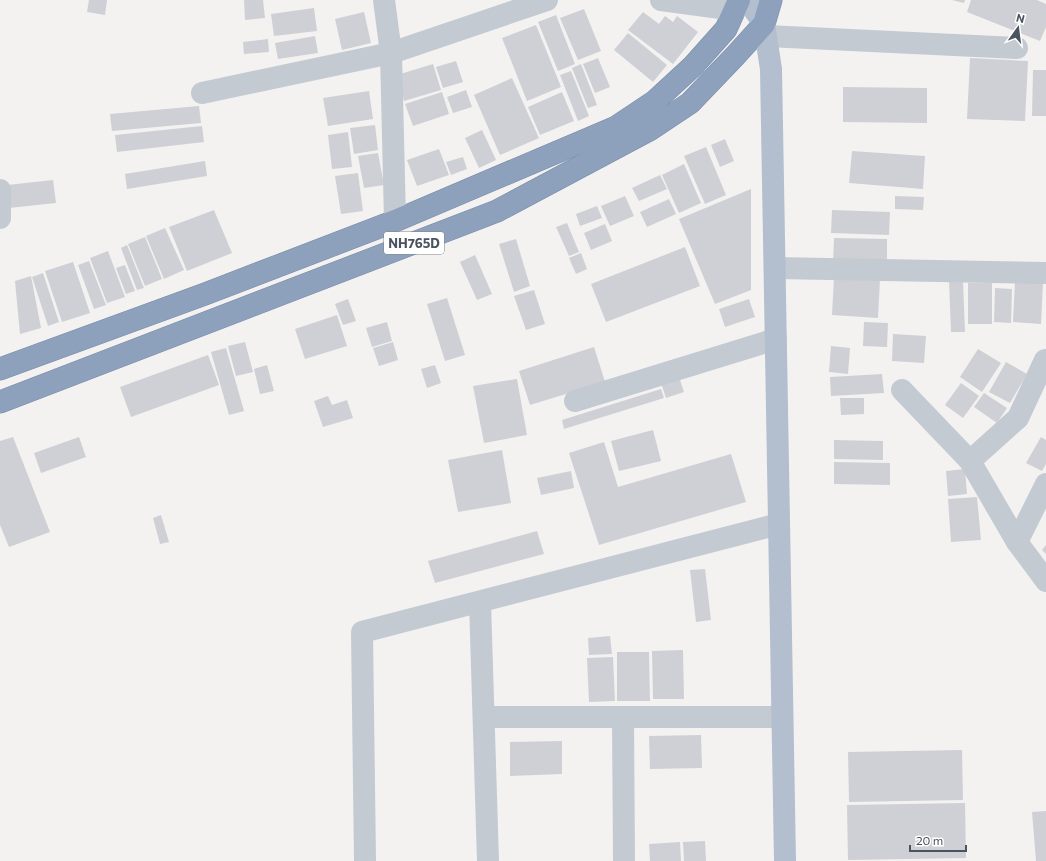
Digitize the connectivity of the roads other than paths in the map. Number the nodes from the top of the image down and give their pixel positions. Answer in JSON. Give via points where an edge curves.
{"nodes":[{"id":1,"x":384,"y":0,"type":"edge"},
{"id":2,"x":547,"y":0,"type":"edge"},
{"id":3,"x":661,"y":0,"type":"edge"},
{"id":4,"x":771,"y":0,"type":"edge"},
{"id":5,"x":740,"y":3,"type":"edge"},
{"id":6,"x":765,"y":30,"type":"junction"},
{"id":7,"x":1017,"y":48,"type":"dead end"},
{"id":8,"x":391,"y":53,"type":"junction"},
{"id":9,"x":202,"y":94,"type":"dead end"},
{"id":10,"x":0,"y":190,"type":"edge"},
{"id":11,"x":0,"y":218,"type":"edge"},
{"id":12,"x":395,"y":221,"type":"junction"},
{"id":13,"x":775,"y":268,"type":"junction"},
{"id":14,"x":1046,"y":273,"type":"edge"},
{"id":15,"x":776,"y":339,"type":"junction"},
{"id":16,"x":1045,"y":360,"type":"dead end"},
{"id":17,"x":0,"y":369,"type":"edge"},
{"id":18,"x":902,"y":390,"type":"dead end"},
{"id":19,"x":575,"y":401,"type":"dead end"},
{"id":20,"x":0,"y":402,"type":"edge"},
{"id":21,"x":970,"y":461,"type":"junction"},
{"id":22,"x":1046,"y":484,"type":"edge"},
{"id":23,"x":779,"y":524,"type":"junction"},
{"id":24,"x":1017,"y":542,"type":"junction"},
{"id":25,"x":1046,"y":582,"type":"edge"},
{"id":26,"x":480,"y":602,"type":"junction"},
{"id":27,"x":484,"y":717,"type":"junction"},
{"id":28,"x":623,"y":717,"type":"junction"},
{"id":29,"x":782,"y":717,"type":"junction"},
{"id":30,"x":365,"y":861,"type":"edge"},
{"id":31,"x":488,"y":861,"type":"edge"},
{"id":32,"x":624,"y":861,"type":"edge"},
{"id":33,"x":785,"y":861,"type":"edge"}],
"edges":[{"from":1,"to":8,"type":"street"},
{"from":2,"to":8,"type":"street"},
{"from":3,"to":5,"type":"street"},
{"from":4,"to":6,"type":"highway","number":"NH765D"},
{"from":5,"to":6,"type":"main road"},
{"from":5,"to":12,"type":"highway","number":"NH765D","via":[[726,29],[693,66],[655,101],[616,127]]},
{"from":6,"to":7,"type":"street"},
{"from":6,"to":13,"type":"main road","via":[[771,69]]},
{"from":6,"to":20,"type":"highway","number":"NH765D","via":[[690,103],[651,129],[497,211]]},
{"from":8,"to":9,"type":"street"},
{"from":8,"to":12,"type":"street"},
{"from":10,"to":11,"type":"street"},
{"from":12,"to":17,"type":"highway","number":"NH765D"},
{"from":13,"to":14,"type":"street"},
{"from":13,"to":15,"type":"main road"},
{"from":15,"to":19,"type":"street"},
{"from":15,"to":23,"type":"main road"},
{"from":16,"to":21,"type":"street","via":[[1018,418]]},
{"from":18,"to":21,"type":"street"},
{"from":21,"to":24,"type":"street"},
{"from":22,"to":24,"type":"street"},
{"from":23,"to":26,"type":"street"},
{"from":23,"to":29,"type":"main road"},
{"from":24,"to":25,"type":"street"},
{"from":26,"to":27,"type":"street"},
{"from":26,"to":30,"type":"street","via":[[362,632]]},
{"from":27,"to":28,"type":"street"},
{"from":27,"to":31,"type":"street"},
{"from":28,"to":29,"type":"street"},
{"from":28,"to":32,"type":"street"},
{"from":29,"to":33,"type":"main road"}]}
